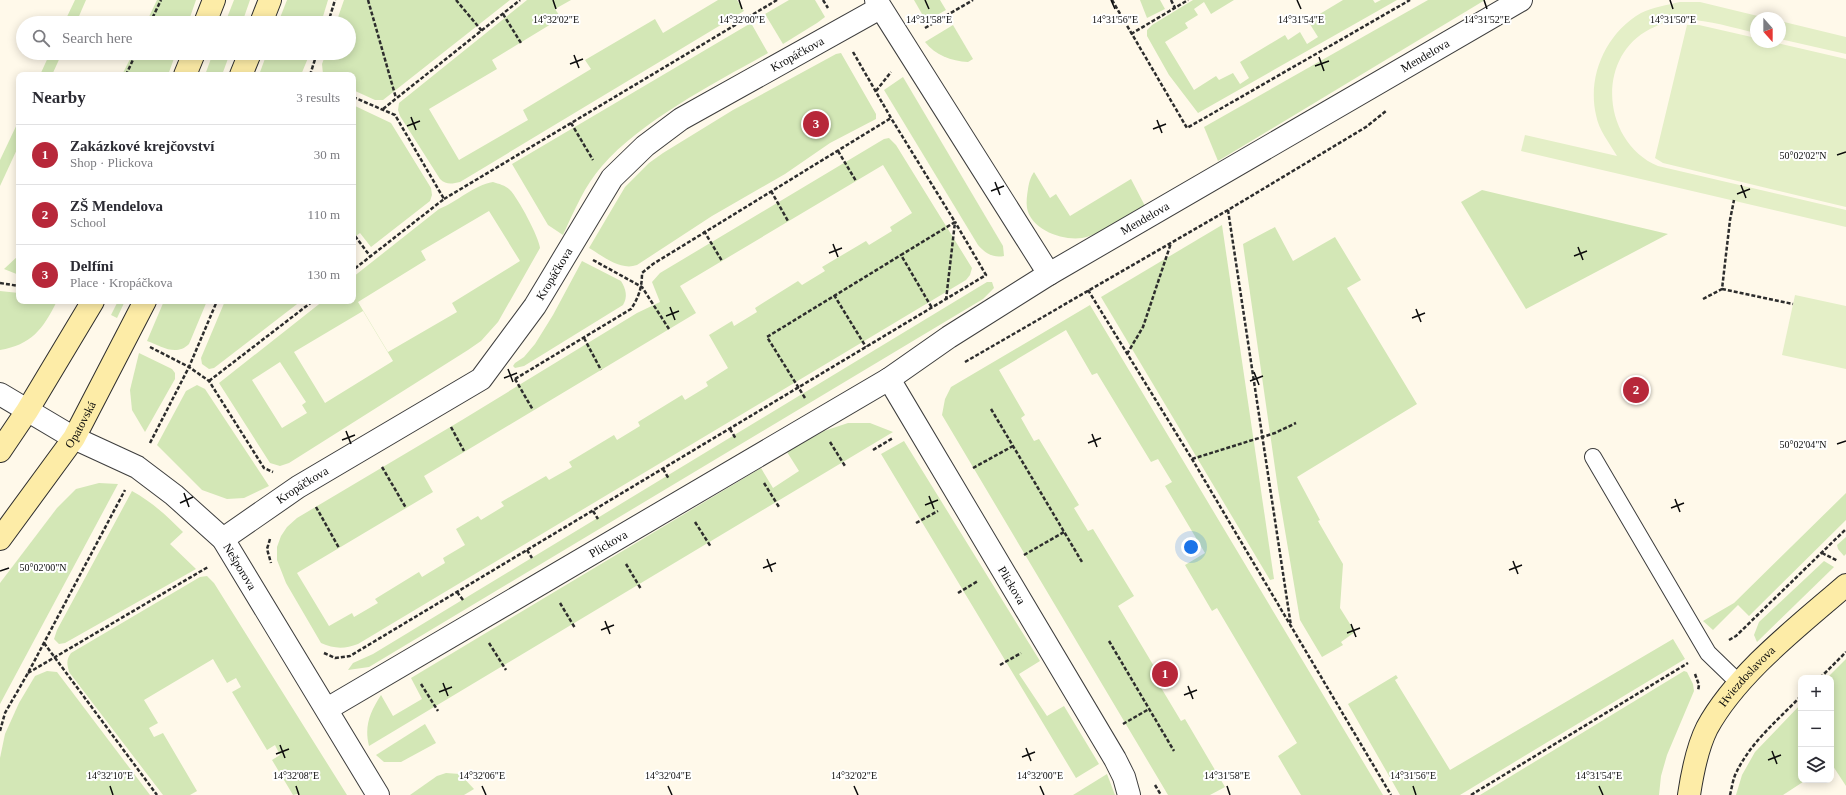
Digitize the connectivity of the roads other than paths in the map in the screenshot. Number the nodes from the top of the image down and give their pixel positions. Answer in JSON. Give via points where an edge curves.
{"nodes":[{"id":1,"x":214,"y":0,"type":"edge"},
{"id":2,"x":270,"y":0,"type":"edge"},
{"id":3,"x":1521,"y":0,"type":"edge"},
{"id":4,"x":878,"y":4,"type":"edge"},
{"id":5,"x":208,"y":16,"type":"edge"},
{"id":6,"x":264,"y":16,"type":"edge"},
{"id":7,"x":191,"y":60,"type":"edge"},
{"id":8,"x":247,"y":60,"type":"edge"},
{"id":9,"x":186,"y":72,"type":"edge"},
{"id":10,"x":242,"y":72,"type":"edge"},
{"id":11,"x":1049,"y":274,"type":"junction"},
{"id":12,"x":91,"y":304,"type":"edge"},
{"id":13,"x":143,"y":304,"type":"edge"},
{"id":14,"x":889,"y":379,"type":"junction"},
{"id":15,"x":0,"y":394,"type":"edge"},
{"id":16,"x":28,"y":411,"type":"junction"},
{"id":17,"x":74,"y":438,"type":"junction"},
{"id":18,"x":0,"y":451,"type":"edge"},
{"id":19,"x":1593,"y":457,"type":"dead end"},
{"id":20,"x":0,"y":539,"type":"edge"},
{"id":21,"x":228,"y":547,"type":"junction"},
{"id":22,"x":1846,"y":584,"type":"edge"},
{"id":23,"x":1739,"y":684,"type":"junction"},
{"id":24,"x":327,"y":709,"type":"junction"},
{"id":25,"x":378,"y":795,"type":"edge"},
{"id":26,"x":1129,"y":795,"type":"edge"},
{"id":27,"x":1689,"y":795,"type":"edge"}],
"edges":[{"from":1,"to":5,"type":"main road"},
{"from":2,"to":6,"type":"main road"},
{"from":3,"to":11,"type":"street","name":"Mendelova"},
{"from":4,"to":11,"type":"street"},
{"from":4,"to":21,"type":"street","name":"Kropáčkova","via":[[841,30],[681,119],[645,146],[612,178],[535,306],[481,379]]},
{"from":7,"to":9,"type":"main road"},
{"from":8,"to":10,"type":"main road"},
{"from":11,"to":14,"type":"street","name":"Plickova","via":[[949,337]]},
{"from":12,"to":16,"type":"main road"},
{"from":13,"to":17,"type":"main road","name":"Opatovská"},
{"from":14,"to":24,"type":"street","name":"Plickova"},
{"from":14,"to":26,"type":"street","name":"Plickova","via":[[1115,759],[1124,776]]},
{"from":15,"to":16,"type":"street","name":"Nešporova"},
{"from":16,"to":17,"type":"street","name":"Nešporova"},
{"from":16,"to":18,"type":"main road"},
{"from":17,"to":20,"type":"main road","name":"Opatovská"},
{"from":17,"to":21,"type":"street","name":"Nešporova","via":[[137,467],[174,495]]},
{"from":19,"to":23,"type":"lane","via":[[1708,653]]},
{"from":21,"to":24,"type":"street","name":"Nešporova"},
{"from":22,"to":23,"type":"main road","name":"Hviezdoslavova","via":[[1773,649]]},
{"from":23,"to":27,"type":"main road","name":"Hviezdoslavova","via":[[1707,729],[1692,775]]},
{"from":24,"to":25,"type":"street","name":"Nešporova"}]}
